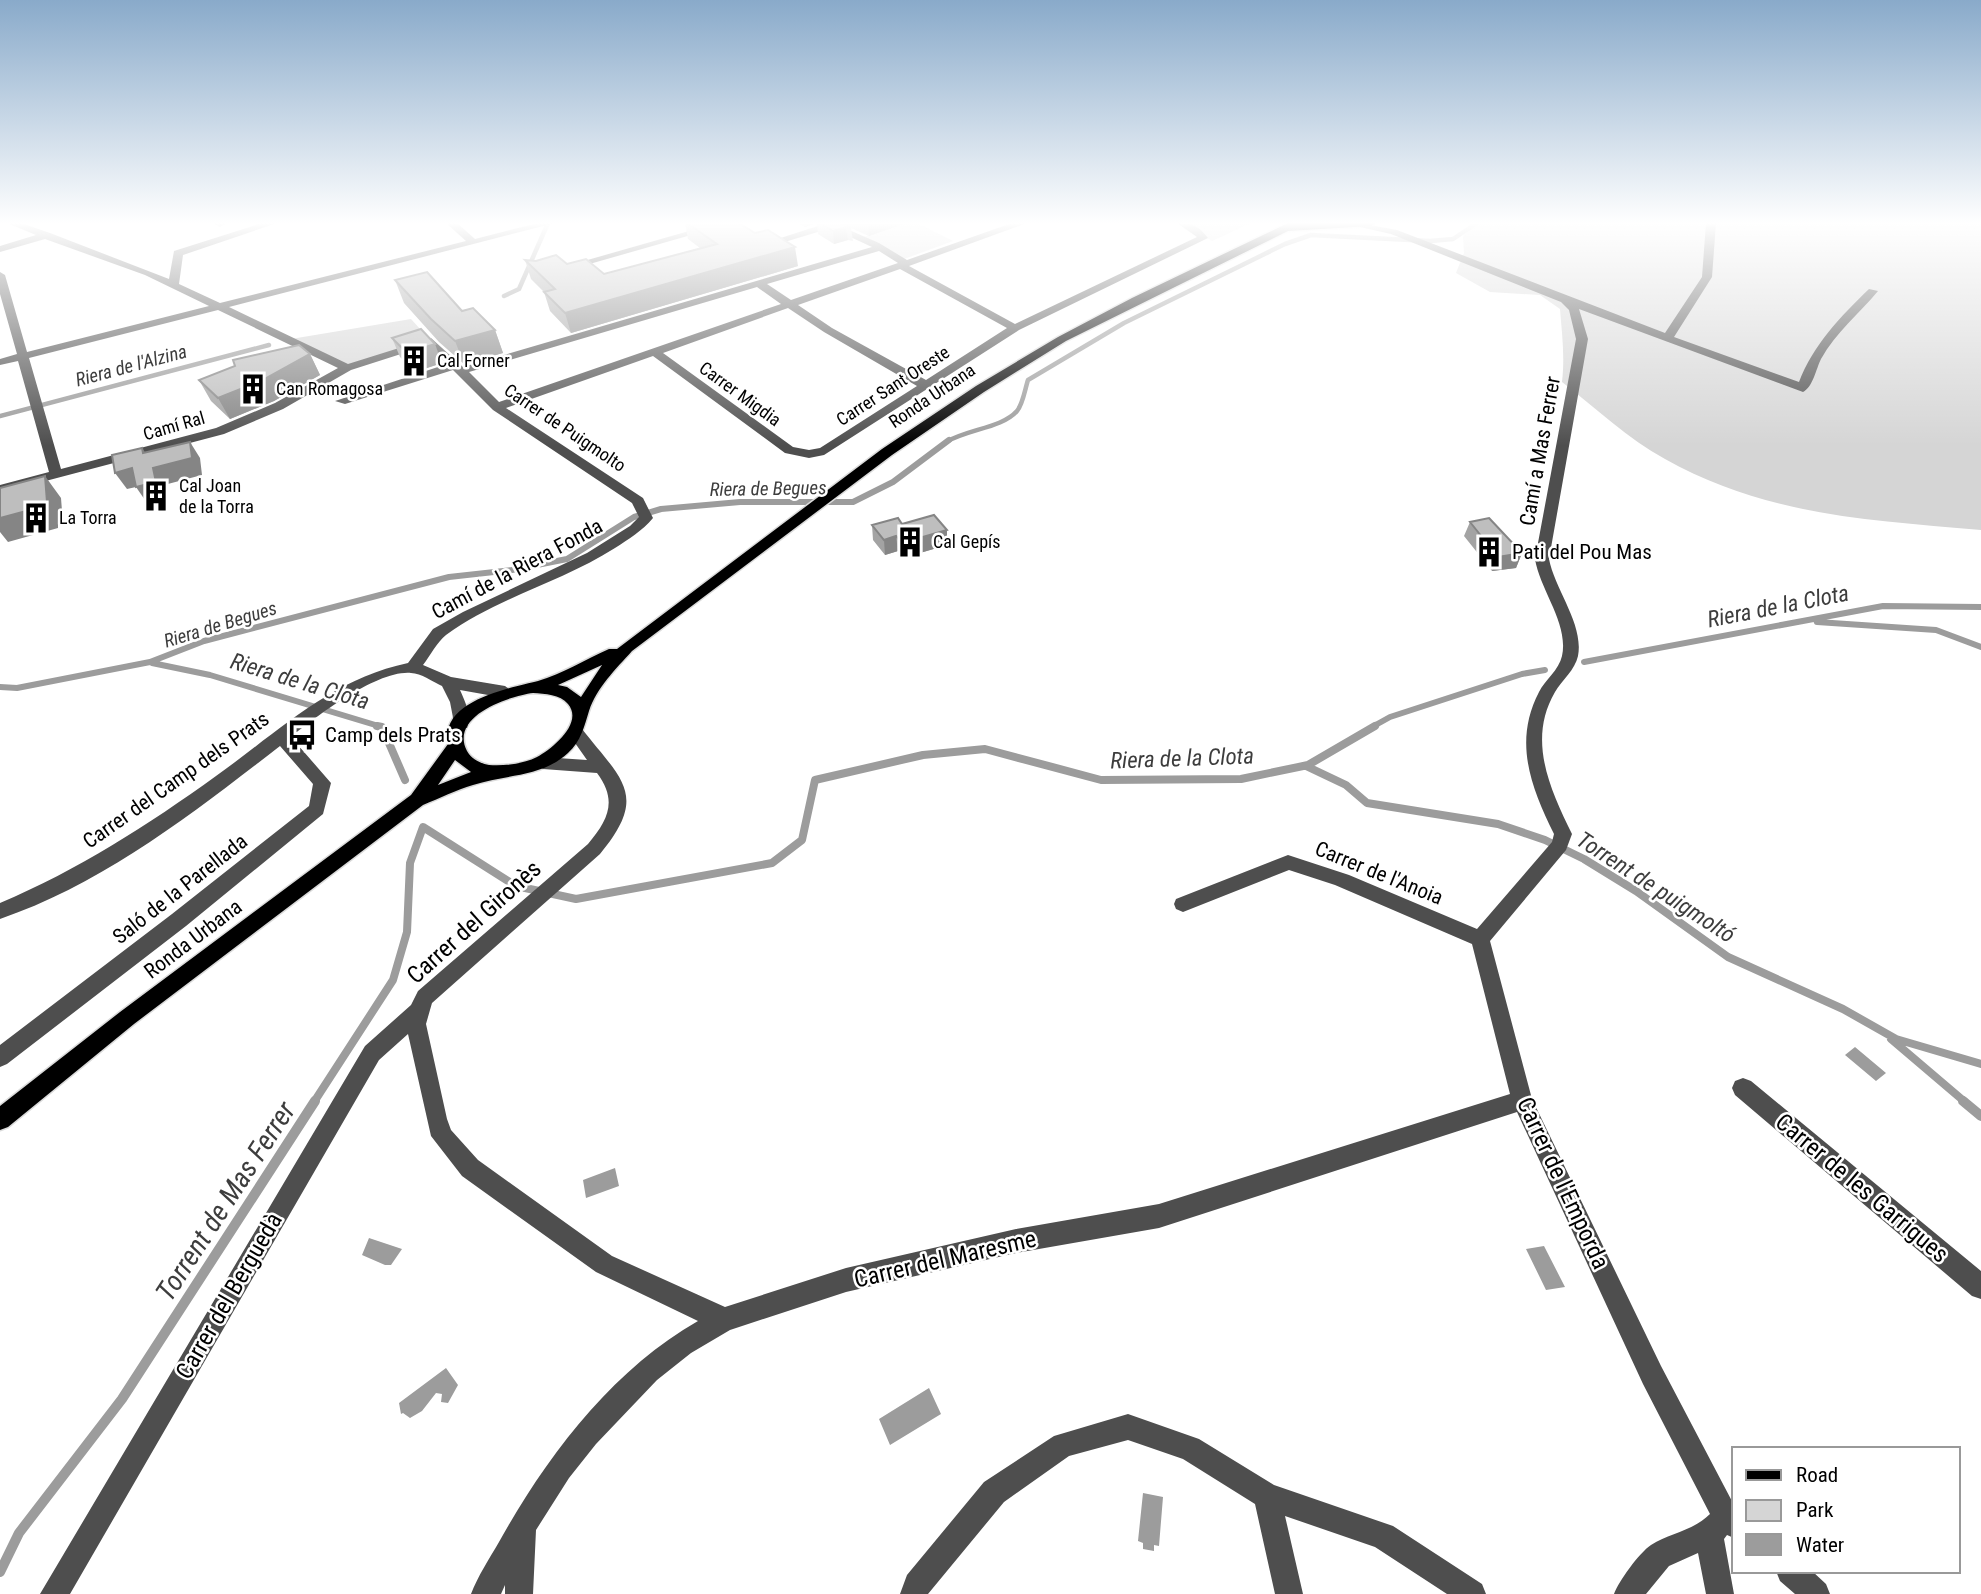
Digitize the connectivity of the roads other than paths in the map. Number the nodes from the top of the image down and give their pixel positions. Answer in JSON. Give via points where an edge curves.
{"nodes":[{"id":1,"x":6,"y":297,"type":"edge"},
{"id":2,"x":199,"y":297,"type":"edge"},
{"id":3,"x":259,"y":297,"type":"edge"},
{"id":4,"x":711,"y":297,"type":"edge"},
{"id":5,"x":779,"y":297,"type":"edge"},
{"id":6,"x":813,"y":297,"type":"edge"},
{"id":7,"x":961,"y":297,"type":"edge"},
{"id":8,"x":1075,"y":297,"type":"edge"},
{"id":9,"x":1143,"y":297,"type":"edge"},
{"id":10,"x":1558,"y":297,"type":"edge"},
{"id":11,"x":1693,"y":297,"type":"edge"},
{"id":12,"x":1866,"y":297,"type":"edge"},
{"id":13,"x":1565,"y":300,"type":"junction"},
{"id":14,"x":791,"y":305,"type":"junction"},
{"id":15,"x":218,"y":308,"type":"junction"},
{"id":16,"x":1015,"y":328,"type":"junction"},
{"id":17,"x":1667,"y":339,"type":"junction"},
{"id":18,"x":431,"y":341,"type":"joint"},
{"id":19,"x":655,"y":352,"type":"junction"},
{"id":20,"x":23,"y":357,"type":"junction"},
{"id":21,"x":0,"y":362,"type":"edge"},
{"id":22,"x":347,"y":368,"type":"junction"},
{"id":23,"x":457,"y":369,"type":"junction"},
{"id":24,"x":925,"y":384,"type":"junction"},
{"id":25,"x":341,"y":401,"type":"dead end"},
{"id":26,"x":497,"y":407,"type":"junction"},
{"id":27,"x":809,"y":454,"type":"joint"},
{"id":28,"x":56,"y":475,"type":"junction"},
{"id":29,"x":0,"y":489,"type":"edge"},
{"id":30,"x":646,"y":518,"type":"joint"},
{"id":31,"x":627,"y":647,"type":"junction"},
{"id":32,"x":413,"y":667,"type":"junction"},
{"id":33,"x":448,"y":682,"type":"junction"},
{"id":34,"x":539,"y":687,"type":"junction"},
{"id":35,"x":505,"y":692,"type":"junction"},
{"id":36,"x":580,"y":713,"type":"junction"},
{"id":37,"x":461,"y":724,"type":"junction"},
{"id":38,"x":576,"y":733,"type":"junction"},
{"id":39,"x":281,"y":736,"type":"junction"},
{"id":40,"x":457,"y":745,"type":"junction"},
{"id":41,"x":542,"y":763,"type":"junction"},
{"id":42,"x":600,"y":767,"type":"junction"},
{"id":43,"x":499,"y":772,"type":"junction"},
{"id":44,"x":417,"y":800,"type":"junction"},
{"id":45,"x":1183,"y":904,"type":"dead end"},
{"id":46,"x":0,"y":911,"type":"edge"},
{"id":47,"x":1480,"y":939,"type":"junction"},
{"id":48,"x":418,"y":1011,"type":"junction"},
{"id":49,"x":0,"y":1057,"type":"edge"},
{"id":50,"x":1742,"y":1088,"type":"dead end"},
{"id":51,"x":1522,"y":1100,"type":"junction"},
{"id":52,"x":0,"y":1120,"type":"edge"},
{"id":53,"x":1981,"y":1287,"type":"edge"},
{"id":54,"x":724,"y":1320,"type":"junction"},
{"id":55,"x":1267,"y":1496,"type":"junction"},
{"id":56,"x":524,"y":1524,"type":"junction"},
{"id":57,"x":1723,"y":1525,"type":"edge"},
{"id":58,"x":1792,"y":1573,"type":"edge"},
{"id":59,"x":54,"y":1594,"type":"edge"},
{"id":60,"x":485,"y":1594,"type":"edge"},
{"id":61,"x":519,"y":1594,"type":"edge"},
{"id":62,"x":914,"y":1594,"type":"edge"},
{"id":63,"x":1289,"y":1594,"type":"edge"},
{"id":64,"x":1472,"y":1594,"type":"edge"},
{"id":65,"x":1628,"y":1594,"type":"edge"},
{"id":66,"x":1720,"y":1594,"type":"edge"},
{"id":67,"x":1816,"y":1594,"type":"edge"}],
"edges":[{"from":1,"to":20,"type":"street"},
{"from":2,"to":15,"type":"street"},
{"from":3,"to":15,"type":"street"},
{"from":4,"to":23,"type":"street"},
{"from":5,"to":14,"type":"street"},
{"from":6,"to":14,"type":"street"},
{"from":7,"to":16,"type":"street"},
{"from":8,"to":16,"type":"street","name":"Carrer Sant Oreste"},
{"from":9,"to":31,"type":"main road","name":"Ronda Urbana","via":[[980,389],[833,492]]},
{"from":10,"to":13,"type":"street"},
{"from":11,"to":17,"type":"street"},
{"from":12,"to":17,"type":"street","via":[[1810,364],[1803,388]]},
{"from":13,"to":17,"type":"street"},
{"from":13,"to":47,"type":"street","name":"Camí a Mas Ferrer","via":[[1574,309],[1582,339],[1542,559],[1543,575],[1569,636],[1570,657],[1548,689],[1532,734],[1539,780],[1563,834],[1560,845]]},
{"from":14,"to":19,"type":"street"},
{"from":14,"to":24,"type":"street"},
{"from":15,"to":20,"type":"street"},
{"from":15,"to":22,"type":"street"},
{"from":16,"to":24,"type":"street","name":"Carrer Sant Oreste"},
{"from":18,"to":22,"type":"street","name":"Camí Ral"},
{"from":18,"to":23,"type":"street","name":"Carrer de Puigmolto"},
{"from":19,"to":26,"type":"street"},
{"from":19,"to":27,"type":"street","name":"Carrer Migdia","via":[[778,443]]},
{"from":20,"to":21,"type":"street"},
{"from":20,"to":28,"type":"street"},
{"from":22,"to":28,"type":"street","name":"Camí Ral","via":[[279,406],[220,431]]},
{"from":23,"to":25,"type":"street"},
{"from":23,"to":26,"type":"street","name":"Carrer de Puigmolto"},
{"from":24,"to":27,"type":"street","name":"Carrer Sant Oreste","via":[[824,451]]},
{"from":26,"to":30,"type":"street","name":"Carrer de Puigmolto","via":[[638,501]]},
{"from":28,"to":29,"type":"street","name":"Camí Ral"},
{"from":30,"to":32,"type":"street","name":"Camí de la Riera Fonda","via":[[592,556],[438,632]]},
{"from":31,"to":34,"type":"main road","name":"Ronda Urbana"},
{"from":31,"to":36,"type":"main road","name":"Ronda Urbana","via":[[599,678]]},
{"from":32,"to":33,"type":"street"},
{"from":32,"to":39,"type":"street","name":"Carrer del Camp dels Prats","via":[[354,684]]},
{"from":33,"to":35,"type":"street"},
{"from":33,"to":37,"type":"street","via":[[458,702]]},
{"from":34,"to":35,"type":"main road","name":"Ronda Urbana"},
{"from":34,"to":36,"type":"main road","name":"Ronda Urbana","via":[[567,694]]},
{"from":35,"to":37,"type":"main road","name":"Ronda Urbana","via":[[479,705]]},
{"from":36,"to":38,"type":"main road","name":"Ronda Urbana"},
{"from":37,"to":40,"type":"main road","name":"Ronda Urbana"},
{"from":38,"to":41,"type":"main road","name":"Ronda Urbana","via":[[560,752]]},
{"from":38,"to":42,"type":"street","name":"Carrer del Gironès"},
{"from":39,"to":46,"type":"street","name":"Carrer del Camp dels Prats","via":[[110,855],[55,887]]},
{"from":39,"to":49,"type":"street","name":"Saló de la Parellada","via":[[322,783],[317,809]]},
{"from":40,"to":43,"type":"main road","name":"Ronda Urbana","via":[[470,764]]},
{"from":40,"to":44,"type":"main road","name":"Ronda Urbana"},
{"from":41,"to":42,"type":"street"},
{"from":41,"to":43,"type":"main road","name":"Ronda Urbana"},
{"from":42,"to":48,"type":"street","name":"Carrer del Gironès","via":[[612,780],[619,800],[609,831],[438,984]]},
{"from":43,"to":44,"type":"main road","name":"Ronda Urbana"},
{"from":44,"to":52,"type":"main road","name":"Ronda Urbana","via":[[127,1018]]},
{"from":45,"to":47,"type":"street","name":"Carrer de l'Anoia","via":[[1288,862]]},
{"from":47,"to":51,"type":"street","name":"Carrer de l'Emporda"},
{"from":48,"to":54,"type":"street","name":"Carrer del Gironès","via":[[416,1024],[436,1119],[442,1136],[470,1168],[604,1264]]},
{"from":48,"to":59,"type":"street","name":"Carrer del Berguedà","via":[[372,1053]]},
{"from":50,"to":53,"type":"street","name":"Carrer de les Garrigues"},
{"from":51,"to":54,"type":"street","name":"Carrer del Maresme","via":[[1159,1216],[1016,1241],[846,1280]]},
{"from":51,"to":57,"type":"street","name":"Carrer de l'Emporda"},
{"from":54,"to":56,"type":"street","name":"Carrer del Maresme","via":[[681,1345],[613,1405],[560,1469]]},
{"from":55,"to":62,"type":"street","via":[[1190,1448],[1128,1427],[1063,1446],[994,1492]]},
{"from":55,"to":63,"type":"street"},
{"from":55,"to":64,"type":"street","via":[[1383,1536]]},
{"from":56,"to":60,"type":"street","name":"Carrer del Maresme"},
{"from":56,"to":61,"type":"street"},
{"from":57,"to":65,"type":"street","via":[[1659,1556]]},
{"from":57,"to":66,"type":"street","name":"Carrer de l'Emporda"},
{"from":58,"to":67,"type":"street"}]}
